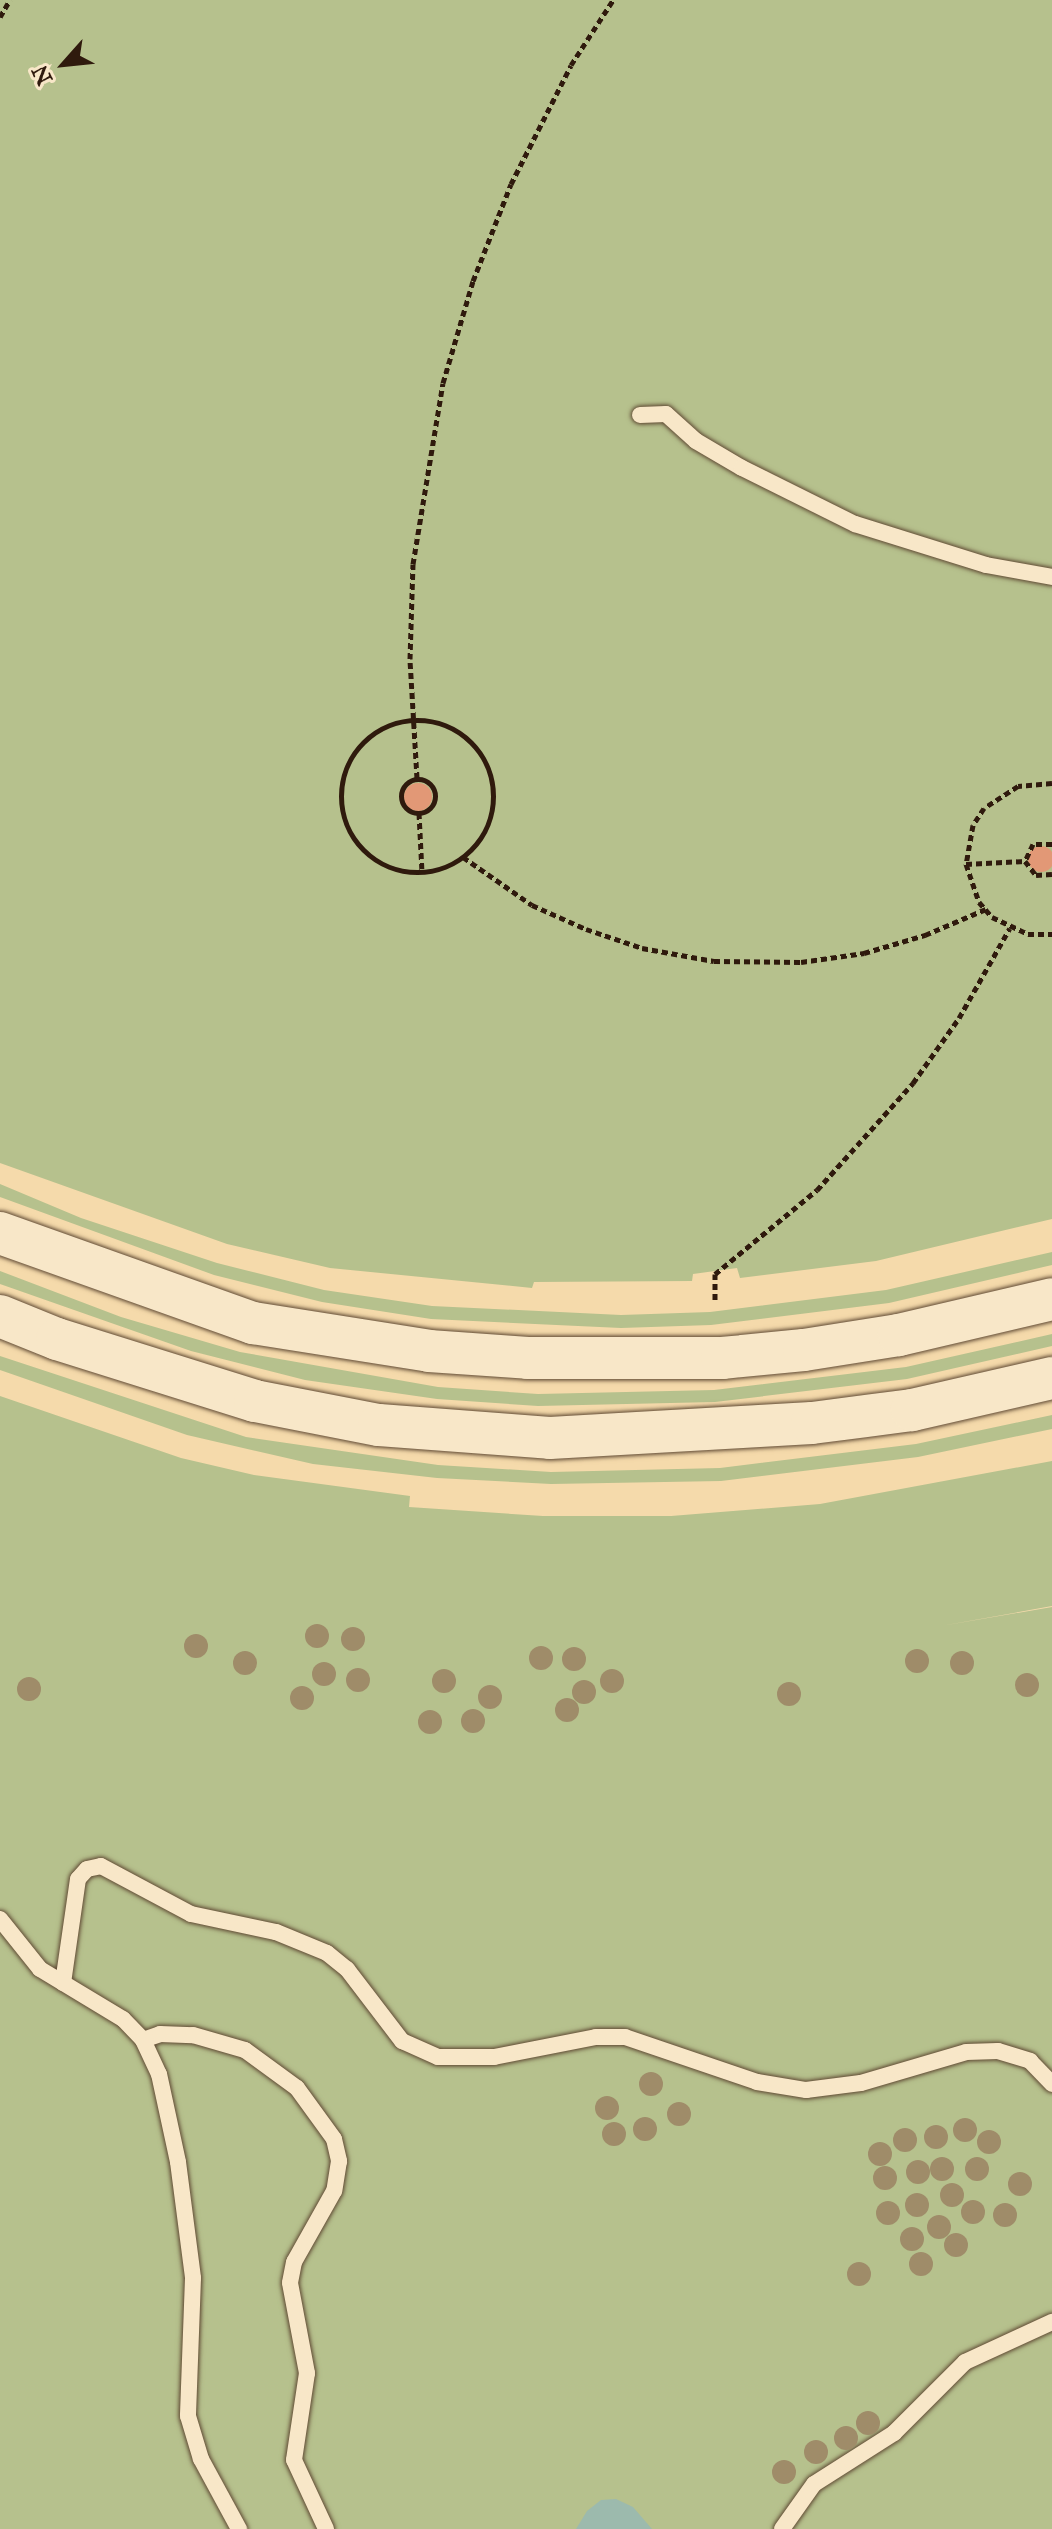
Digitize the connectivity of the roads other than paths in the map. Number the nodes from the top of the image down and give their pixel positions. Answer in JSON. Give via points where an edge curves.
{"nodes":[{"id":1,"x":640,"y":415,"type":"dead end"},
{"id":2,"x":1052,"y":577,"type":"edge"},
{"id":3,"x":0,"y":1233,"type":"edge"},
{"id":4,"x":1052,"y":1299,"type":"edge"},
{"id":5,"x":0,"y":1316,"type":"edge"},
{"id":6,"x":1052,"y":1378,"type":"edge"},
{"id":7,"x":0,"y":1919,"type":"edge"},
{"id":8,"x":63,"y":1983,"type":"junction"},
{"id":9,"x":143,"y":2040,"type":"junction"},
{"id":10,"x":1052,"y":2084,"type":"edge"},
{"id":11,"x":1052,"y":2322,"type":"edge"},
{"id":12,"x":239,"y":2529,"type":"edge"},
{"id":13,"x":326,"y":2529,"type":"edge"},
{"id":14,"x":782,"y":2529,"type":"edge"}],
"edges":[{"from":1,"to":2,"type":"lane","via":[[666,414],[696,441],[742,468],[855,524],[986,565]]},
{"from":3,"to":4,"type":"street","via":[[253,1323],[401,1347],[528,1358],[722,1358],[804,1350],[899,1335]]},
{"from":5,"to":6,"type":"street","via":[[255,1401],[379,1425],[550,1438],[812,1423],[912,1410]]},
{"from":7,"to":8,"type":"lane","via":[[40,1969]]},
{"from":8,"to":9,"type":"lane","via":[[123,2019]]},
{"from":8,"to":10,"type":"lane","via":[[78,1879],[87,1869],[101,1866],[191,1914],[276,1932],[327,1953],[347,1969],[402,2041],[438,2057],[494,2057],[596,2037],[625,2037],[757,2082],[817,2090],[861,2083],[966,2052],[998,2051],[1030,2061]]},
{"from":9,"to":12,"type":"lane","via":[[164,2089],[186,2210],[193,2278],[188,2416],[206,2469]]},
{"from":9,"to":13,"type":"lane","via":[[160,2034],[193,2035],[245,2050],[297,2088],[334,2139],[339,2161],[334,2191],[294,2262],[290,2283],[307,2373],[294,2460]]},
{"from":11,"to":14,"type":"lane","via":[[965,2362],[894,2433],[814,2484]]}]}
